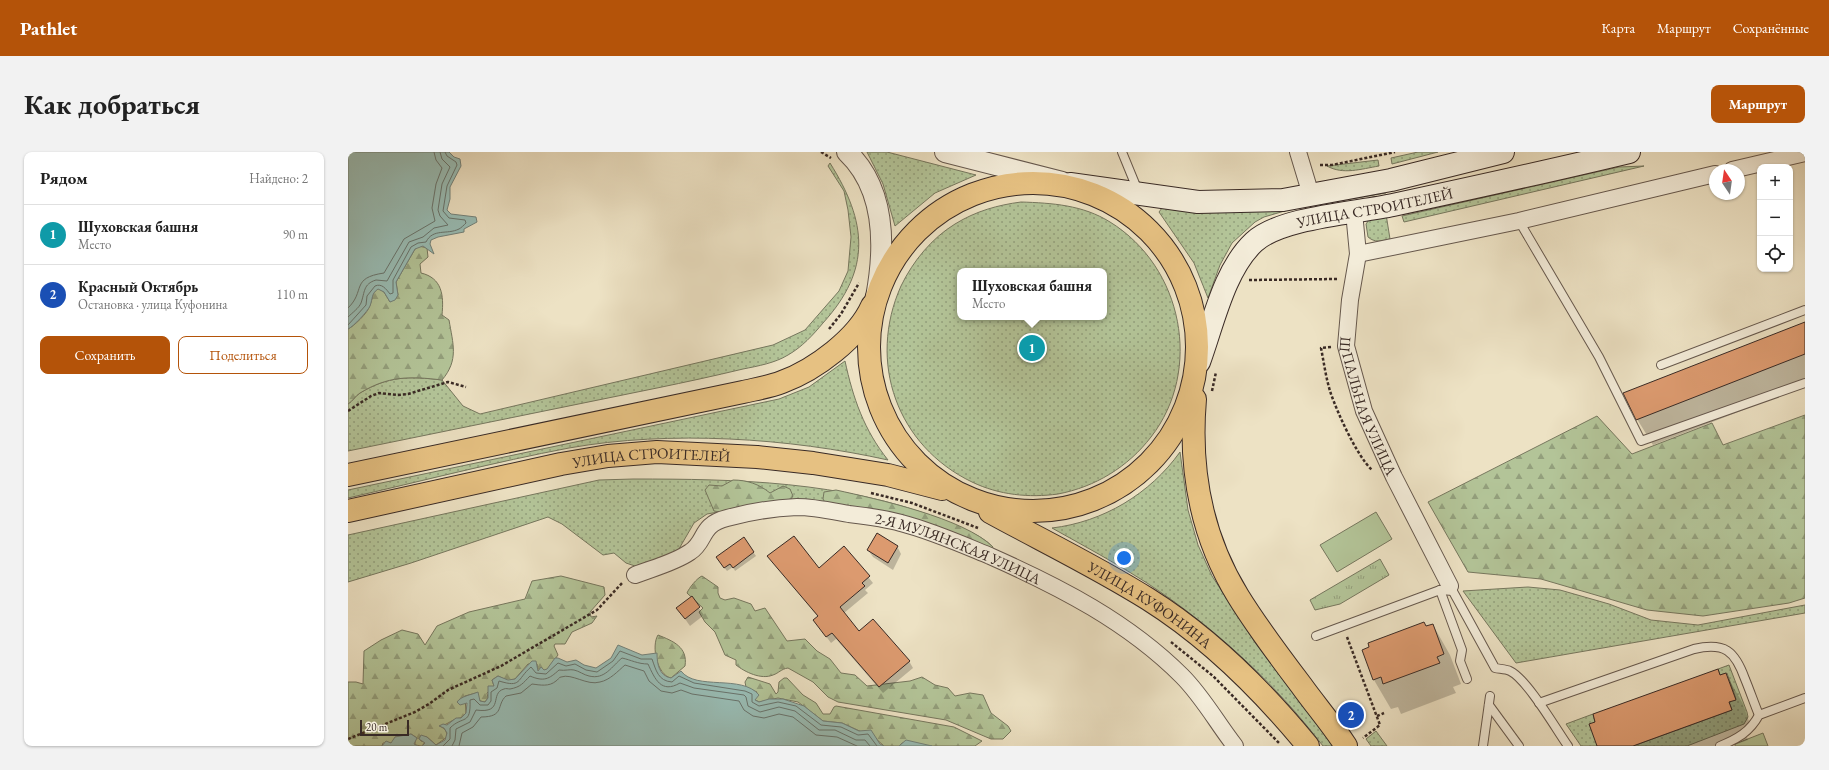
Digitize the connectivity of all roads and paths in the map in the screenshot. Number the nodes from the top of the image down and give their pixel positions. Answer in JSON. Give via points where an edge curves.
{"nodes":[{"id":1,"x":821,"y":152,"type":"edge"},
{"id":2,"x":945,"y":152,"type":"edge"},
{"id":3,"x":1122,"y":152,"type":"edge"},
{"id":4,"x":1298,"y":152,"type":"edge"},
{"id":5,"x":1395,"y":152,"type":"edge"},
{"id":6,"x":1503,"y":152,"type":"edge"},
{"id":7,"x":1629,"y":152,"type":"edge"},
{"id":8,"x":1805,"y":152,"type":"edge"},
{"id":9,"x":841,"y":156,"type":"edge"},
{"id":10,"x":1317,"y":164,"type":"dead end"},
{"id":11,"x":1745,"y":167,"type":"edge"},
{"id":12,"x":1709,"y":175,"type":"edge"},
{"id":13,"x":1066,"y":183,"type":"junction"},
{"id":14,"x":1139,"y":194,"type":"junction"},
{"id":15,"x":1311,"y":196,"type":"junction"},
{"id":16,"x":1354,"y":212,"type":"junction"},
{"id":17,"x":1519,"y":221,"type":"junction"},
{"id":18,"x":1358,"y":254,"type":"junction"},
{"id":19,"x":1354,"y":274,"type":"junction"},
{"id":20,"x":860,"y":281,"type":"dead end"},
{"id":21,"x":1246,"y":287,"type":"dead end"},
{"id":22,"x":876,"y":298,"type":"junction"},
{"id":23,"x":1805,"y":310,"type":"edge"},
{"id":24,"x":826,"y":332,"type":"dead end"},
{"id":25,"x":1661,"y":365,"type":"dead end"},
{"id":26,"x":1204,"y":368,"type":"junction"},
{"id":27,"x":1805,"y":383,"type":"edge"},
{"id":28,"x":466,"y":386,"type":"dead end"},
{"id":29,"x":1212,"y":395,"type":"dead end"},
{"id":30,"x":348,"y":411,"type":"edge"},
{"id":31,"x":348,"y":475,"type":"edge"},
{"id":32,"x":866,"y":492,"type":"dead end"},
{"id":33,"x":960,"y":495,"type":"junction"},
{"id":34,"x":348,"y":511,"type":"edge"},
{"id":35,"x":979,"y":528,"type":"dead end"},
{"id":36,"x":635,"y":575,"type":"joint"},
{"id":37,"x":1448,"y":589,"type":"junction"},
{"id":38,"x":1343,"y":626,"type":"junction"},
{"id":39,"x":1316,"y":636,"type":"dead end"},
{"id":40,"x":1169,"y":641,"type":"dead end"},
{"id":41,"x":1467,"y":679,"type":"dead end"},
{"id":42,"x":1490,"y":696,"type":"dead end"},
{"id":43,"x":1805,"y":698,"type":"edge"},
{"id":44,"x":1539,"y":703,"type":"junction"},
{"id":45,"x":1489,"y":705,"type":"junction"},
{"id":46,"x":1384,"y":713,"type":"dead end"},
{"id":47,"x":1759,"y":715,"type":"junction"},
{"id":48,"x":1376,"y":716,"type":"junction"},
{"id":49,"x":1366,"y":736,"type":"dead end"},
{"id":50,"x":348,"y":739,"type":"edge"},
{"id":51,"x":1354,"y":740,"type":"edge"},
{"id":52,"x":1305,"y":745,"type":"edge"},
{"id":53,"x":1235,"y":746,"type":"edge"},
{"id":54,"x":1281,"y":746,"type":"edge"},
{"id":55,"x":1483,"y":746,"type":"edge"},
{"id":56,"x":1519,"y":746,"type":"edge"},
{"id":57,"x":1568,"y":746,"type":"edge"},
{"id":58,"x":1720,"y":746,"type":"edge"}],
"edges":[{"from":1,"to":9,"type":"path"},
{"from":2,"to":13,"type":"street"},
{"from":3,"to":14,"type":"lane"},
{"from":4,"to":15,"type":"street"},
{"from":5,"to":10,"type":"path","via":[[1332,165]]},
{"from":6,"to":15,"type":"main road","name":"УЛИЦА СТРОИТЕЛЕЙ","via":[[1391,180]]},
{"from":7,"to":16,"type":"main road","name":"УЛИЦА СТРОИТЕЛЕЙ"},
{"from":8,"to":11,"type":"street"},
{"from":9,"to":22,"type":"street","via":[[857,164],[869,184],[880,222],[882,264]]},
{"from":12,"to":17,"type":"street"},
{"from":13,"to":14,"type":"main road","name":"УЛИЦА СТРОИТЕЛЕЙ"},
{"from":13,"to":22,"type":"main road","via":[[1044,181],[1004,185],[964,198],[931,220],[906,246],[891,267]]},
{"from":13,"to":26,"type":"main road","via":[[1101,198],[1118,210],[1153,239],[1167,255],[1192,311]]},
{"from":14,"to":15,"type":"main road","name":"УЛИЦА СТРОИТЕЛЕЙ","via":[[1198,202],[1283,200]]},
{"from":16,"to":18,"type":"street","name":"ШПАЛЬНАЯ УЛИЦА"},
{"from":16,"to":26,"type":"main road","name":"УЛИЦА СТРОИТЕЛЕЙ","via":[[1287,224],[1262,234],[1251,245],[1241,256],[1230,277]]},
{"from":17,"to":18,"type":"street"},
{"from":17,"to":27,"type":"lane","via":[[1599,357],[1641,441]]},
{"from":18,"to":19,"type":"street","name":"ШПАЛЬНАЯ УЛИЦА"},
{"from":19,"to":21,"type":"path","via":[[1342,278],[1248,280]]},
{"from":19,"to":37,"type":"street","name":"ШПАЛЬНАЯ УЛИЦА","via":[[1346,346],[1364,412]]},
{"from":20,"to":24,"type":"path","via":[[841,314]]},
{"from":22,"to":31,"type":"main road","via":[[869,314],[845,342],[813,366],[783,382]]},
{"from":22,"to":33,"type":"main road","via":[[871,330],[871,360],[878,400],[890,426],[907,452],[929,474]]},
{"from":23,"to":25,"type":"lane"},
{"from":26,"to":29,"type":"path"},
{"from":26,"to":33,"type":"main road","via":[[1179,422],[1161,448],[1133,476],[1102,496],[1071,508],[1038,512],[1000,508]]},
{"from":26,"to":51,"type":"main road","via":[[1193,447],[1198,494],[1209,535],[1241,601],[1308,696],[1334,727]]},
{"from":28,"to":30,"type":"path","via":[[448,382],[408,394],[379,394],[370,396]]},
{"from":32,"to":35,"type":"path","via":[[912,503]]},
{"from":33,"to":34,"type":"main road","name":"УЛИЦА СТРОИТЕЛЕЙ","via":[[888,475],[813,463],[743,456],[656,452],[608,456],[548,467]]},
{"from":33,"to":52,"type":"main road","name":"УЛИЦА КУФОНИНА","via":[[1076,557],[1166,611],[1246,677]]},
{"from":36,"to":50,"type":"path","via":[[619,584],[597,610],[501,666],[448,690],[420,709]]},
{"from":36,"to":53,"type":"street","name":"2-Я МУЛЯНСКАЯ УЛИЦА","via":[[691,552],[707,529],[729,517],[787,508],[805,508],[901,523],[956,542],[1015,568],[1065,591],[1108,617],[1182,676],[1198,693]]},
{"from":37,"to":38,"type":"lane"},
{"from":37,"to":41,"type":"lane","via":[[1462,650],[1460,661]]},
{"from":37,"to":44,"type":"lane","via":[[1495,668],[1510,671]]},
{"from":38,"to":39,"type":"lane"},
{"from":38,"to":48,"type":"path"},
{"from":40,"to":54,"type":"path","via":[[1213,676]]},
{"from":42,"to":45,"type":"lane"},
{"from":43,"to":47,"type":"lane"},
{"from":44,"to":47,"type":"lane","via":[[1694,649],[1714,647],[1729,651],[1738,662]]},
{"from":44,"to":57,"type":"lane"},
{"from":45,"to":55,"type":"lane"},
{"from":45,"to":56,"type":"lane"},
{"from":46,"to":48,"type":"path"},
{"from":47,"to":58,"type":"lane","via":[[1744,734]]},
{"from":48,"to":49,"type":"path","via":[[1380,725]]}]}
